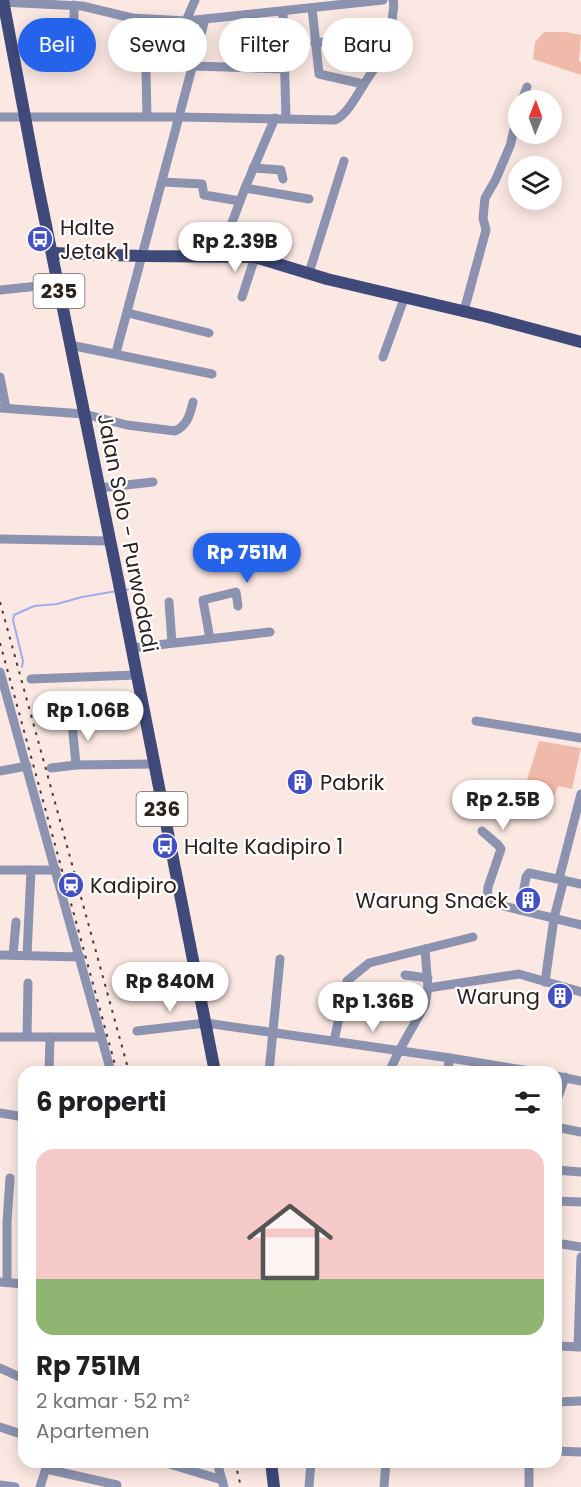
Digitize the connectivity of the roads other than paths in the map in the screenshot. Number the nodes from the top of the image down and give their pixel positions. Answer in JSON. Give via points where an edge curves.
{"nodes":[{"id":1,"x":195,"y":0,"type":"edge"},
{"id":2,"x":383,"y":0,"type":"edge"},
{"id":3,"x":393,"y":0,"type":"edge"},
{"id":4,"x":3,"y":1,"type":"edge"},
{"id":5,"x":74,"y":5,"type":"junction"},
{"id":6,"x":300,"y":5,"type":"edge"},
{"id":7,"x":312,"y":8,"type":"junction"},
{"id":8,"x":283,"y":12,"type":"junction"},
{"id":9,"x":74,"y":18,"type":"edge"},
{"id":10,"x":132,"y":18,"type":"edge"},
{"id":11,"x":187,"y":18,"type":"edge"},
{"id":12,"x":283,"y":18,"type":"edge"},
{"id":13,"x":393,"y":18,"type":"edge"},
{"id":14,"x":207,"y":19,"type":"edge"},
{"id":15,"x":322,"y":42,"type":"edge"},
{"id":16,"x":315,"y":43,"type":"junction"},
{"id":17,"x":146,"y":72,"type":"edge"},
{"id":18,"x":192,"y":72,"type":"edge"},
{"id":19,"x":284,"y":72,"type":"edge"},
{"id":20,"x":372,"y":72,"type":"edge"},
{"id":21,"x":363,"y":84,"type":"junction"},
{"id":22,"x":527,"y":87,"type":"dead end"},
{"id":23,"x":526,"y":90,"type":"edge"},
{"id":24,"x":0,"y":117,"type":"edge"},
{"id":25,"x":25,"y":117,"type":"junction"},
{"id":26,"x":147,"y":117,"type":"junction"},
{"id":27,"x":180,"y":117,"type":"junction"},
{"id":28,"x":275,"y":118,"type":"junction"},
{"id":29,"x":286,"y":118,"type":"junction"},
{"id":30,"x":509,"y":144,"type":"edge"},
{"id":31,"x":344,"y":161,"type":"dead end"},
{"id":32,"x":254,"y":168,"type":"junction"},
{"id":33,"x":283,"y":179,"type":"dead end"},
{"id":34,"x":163,"y":182,"type":"junction"},
{"id":35,"x":245,"y":188,"type":"junction"},
{"id":36,"x":309,"y":200,"type":"dead end"},
{"id":37,"x":240,"y":201,"type":"junction"},
{"id":38,"x":52,"y":253,"type":"junction"},
{"id":39,"x":142,"y":256,"type":"junction"},
{"id":40,"x":219,"y":257,"type":"junction"},
{"id":41,"x":255,"y":257,"type":"junction"},
{"id":42,"x":309,"y":273,"type":"junction"},
{"id":43,"x":58,"y":284,"type":"junction"},
{"id":44,"x":0,"y":290,"type":"edge"},
{"id":45,"x":242,"y":297,"type":"dead end"},
{"id":46,"x":416,"y":299,"type":"junction"},
{"id":47,"x":464,"y":311,"type":"junction"},
{"id":48,"x":128,"y":313,"type":"junction"},
{"id":49,"x":209,"y":333,"type":"dead end"},
{"id":50,"x":581,"y":342,"type":"edge"},
{"id":51,"x":70,"y":345,"type":"junction"},
{"id":52,"x":116,"y":353,"type":"junction"},
{"id":53,"x":383,"y":357,"type":"dead end"},
{"id":54,"x":212,"y":374,"type":"dead end"},
{"id":55,"x":0,"y":377,"type":"edge"},
{"id":56,"x":193,"y":402,"type":"dead end"},
{"id":57,"x":3,"y":408,"type":"edge"},
{"id":58,"x":84,"y":414,"type":"junction"},
{"id":59,"x":153,"y":482,"type":"dead end"},
{"id":60,"x":99,"y":488,"type":"junction"},
{"id":61,"x":0,"y":539,"type":"edge"},
{"id":62,"x":109,"y":541,"type":"junction"},
{"id":63,"x":121,"y":594,"type":"joint"},
{"id":64,"x":169,"y":602,"type":"dead end"},
{"id":65,"x":238,"y":606,"type":"dead end"},
{"id":66,"x":270,"y":632,"type":"dead end"},
{"id":67,"x":210,"y":639,"type":"junction"},
{"id":68,"x":172,"y":643,"type":"junction"},
{"id":69,"x":131,"y":648,"type":"junction"},
{"id":70,"x":0,"y":675,"type":"edge"},
{"id":71,"x":136,"y":675,"type":"junction"},
{"id":72,"x":31,"y":679,"type":"dead end"},
{"id":73,"x":476,"y":721,"type":"dead end"},
{"id":74,"x":72,"y":723,"type":"dead end"},
{"id":75,"x":581,"y":738,"type":"edge"},
{"id":76,"x":153,"y":764,"type":"junction"},
{"id":77,"x":76,"y":765,"type":"junction"},
{"id":78,"x":27,"y":766,"type":"junction"},
{"id":79,"x":51,"y":768,"type":"dead end"},
{"id":80,"x":0,"y":771,"type":"edge"},
{"id":81,"x":581,"y":794,"type":"edge"},
{"id":82,"x":482,"y":831,"type":"dead end"},
{"id":83,"x":0,"y":870,"type":"edge"},
{"id":84,"x":31,"y":870,"type":"junction"},
{"id":85,"x":56,"y":870,"type":"junction"},
{"id":86,"x":562,"y":879,"type":"junction"},
{"id":87,"x":581,"y":884,"type":"edge"},
{"id":88,"x":520,"y":910,"type":"junction"},
{"id":89,"x":554,"y":918,"type":"junction"},
{"id":90,"x":16,"y":922,"type":"dead end"},
{"id":91,"x":581,"y":925,"type":"edge"},
{"id":92,"x":473,"y":937,"type":"dead end"},
{"id":93,"x":425,"y":949,"type":"junction"},
{"id":94,"x":0,"y":955,"type":"edge"},
{"id":95,"x":13,"y":955,"type":"junction"},
{"id":96,"x":27,"y":955,"type":"junction"},
{"id":97,"x":80,"y":957,"type":"junction"},
{"id":98,"x":280,"y":959,"type":"dead end"},
{"id":99,"x":405,"y":975,"type":"dead end"},
{"id":100,"x":28,"y":982,"type":"dead end"},
{"id":101,"x":545,"y":982,"type":"junction"},
{"id":102,"x":428,"y":983,"type":"junction"},
{"id":103,"x":581,"y":992,"type":"edge"},
{"id":104,"x":206,"y":1023,"type":"junction"},
{"id":105,"x":137,"y":1030,"type":"dead end"},
{"id":106,"x":273,"y":1033,"type":"junction"},
{"id":107,"x":0,"y":1037,"type":"edge"},
{"id":108,"x":27,"y":1037,"type":"junction"},
{"id":109,"x":50,"y":1037,"type":"junction"},
{"id":110,"x":102,"y":1037,"type":"junction"},
{"id":111,"x":334,"y":1041,"type":"junction"},
{"id":112,"x":399,"y":1051,"type":"junction"},
{"id":113,"x":450,"y":1058,"type":"junction"},
{"id":114,"x":49,"y":1066,"type":"edge"},
{"id":115,"x":109,"y":1066,"type":"edge"},
{"id":116,"x":214,"y":1066,"type":"edge"},
{"id":117,"x":270,"y":1066,"type":"edge"},
{"id":118,"x":392,"y":1066,"type":"edge"},
{"id":119,"x":448,"y":1066,"type":"edge"},
{"id":120,"x":499,"y":1066,"type":"edge"},
{"id":121,"x":562,"y":1077,"type":"edge"},
{"id":122,"x":581,"y":1081,"type":"edge"},
{"id":123,"x":0,"y":1113,"type":"edge"},
{"id":124,"x":18,"y":1117,"type":"edge"},
{"id":125,"x":562,"y":1128,"type":"edge"},
{"id":126,"x":581,"y":1132,"type":"edge"},
{"id":127,"x":562,"y":1170,"type":"edge"},
{"id":128,"x":581,"y":1172,"type":"edge"},
{"id":129,"x":10,"y":1178,"type":"dead end"},
{"id":130,"x":562,"y":1201,"type":"edge"},
{"id":131,"x":581,"y":1202,"type":"edge"},
{"id":132,"x":562,"y":1244,"type":"edge"},
{"id":133,"x":581,"y":1247,"type":"edge"},
{"id":134,"x":581,"y":1257,"type":"edge"},
{"id":135,"x":3,"y":1282,"type":"edge"},
{"id":136,"x":18,"y":1283,"type":"edge"},
{"id":137,"x":562,"y":1346,"type":"edge"},
{"id":138,"x":579,"y":1347,"type":"edge"},
{"id":139,"x":0,"y":1368,"type":"edge"},
{"id":140,"x":18,"y":1376,"type":"edge"},
{"id":141,"x":581,"y":1401,"type":"edge"},
{"id":142,"x":562,"y":1402,"type":"edge"},
{"id":143,"x":0,"y":1427,"type":"edge"},
{"id":144,"x":18,"y":1433,"type":"edge"},
{"id":145,"x":562,"y":1451,"type":"edge"},
{"id":146,"x":581,"y":1452,"type":"edge"},
{"id":147,"x":46,"y":1468,"type":"edge"},
{"id":148,"x":54,"y":1468,"type":"edge"},
{"id":149,"x":180,"y":1468,"type":"edge"},
{"id":150,"x":219,"y":1468,"type":"edge"},
{"id":151,"x":272,"y":1468,"type":"edge"},
{"id":152,"x":311,"y":1468,"type":"edge"},
{"id":153,"x":386,"y":1468,"type":"edge"},
{"id":154,"x":529,"y":1468,"type":"edge"},
{"id":155,"x":223,"y":1483,"type":"edge"},
{"id":156,"x":0,"y":1485,"type":"edge"},
{"id":157,"x":117,"y":1485,"type":"dead end"},
{"id":158,"x":15,"y":1487,"type":"edge"},
{"id":159,"x":40,"y":1487,"type":"edge"},
{"id":160,"x":274,"y":1487,"type":"edge"},
{"id":161,"x":309,"y":1487,"type":"edge"},
{"id":162,"x":384,"y":1487,"type":"edge"},
{"id":163,"x":529,"y":1487,"type":"edge"}],
"edges":[{"from":1,"to":11,"type":"street"},
{"from":2,"to":7,"type":"street"},
{"from":3,"to":13,"type":"street"},
{"from":4,"to":5,"type":"street"},
{"from":4,"to":25,"type":"main road","name":"Jalan Solo - Purwodadi","number":"235"},
{"from":5,"to":9,"type":"street"},
{"from":5,"to":10,"type":"street"},
{"from":6,"to":7,"type":"street"},
{"from":6,"to":8,"type":"street"},
{"from":7,"to":16,"type":"street"},
{"from":8,"to":12,"type":"street"},
{"from":8,"to":14,"type":"street"},
{"from":15,"to":16,"type":"street"},
{"from":16,"to":21,"type":"street","via":[[321,76]]},
{"from":17,"to":26,"type":"street"},
{"from":18,"to":27,"type":"street"},
{"from":19,"to":29,"type":"street"},
{"from":20,"to":21,"type":"street"},
{"from":21,"to":29,"type":"street","via":[[338,119]]},
{"from":22,"to":23,"type":"street"},
{"from":24,"to":25,"type":"street"},
{"from":25,"to":26,"type":"street"},
{"from":25,"to":38,"type":"main road","name":"Jalan Solo - Purwodadi","number":"235"},
{"from":26,"to":27,"type":"street"},
{"from":27,"to":28,"type":"street"},
{"from":27,"to":34,"type":"street"},
{"from":28,"to":29,"type":"street"},
{"from":28,"to":32,"type":"street"},
{"from":30,"to":47,"type":"street","via":[[485,198],[486,230]]},
{"from":31,"to":42,"type":"street"},
{"from":32,"to":33,"type":"street","via":[[281,170]]},
{"from":32,"to":35,"type":"street"},
{"from":34,"to":37,"type":"street","via":[[201,184],[204,195]]},
{"from":34,"to":39,"type":"street"},
{"from":35,"to":36,"type":"street"},
{"from":35,"to":37,"type":"street"},
{"from":37,"to":40,"type":"street"},
{"from":38,"to":39,"type":"main road"},
{"from":38,"to":43,"type":"main road","name":"Jalan Solo - Purwodadi","number":"235"},
{"from":39,"to":40,"type":"main road"},
{"from":39,"to":48,"type":"street"},
{"from":40,"to":41,"type":"main road"},
{"from":41,"to":42,"type":"main road"},
{"from":41,"to":45,"type":"street"},
{"from":42,"to":46,"type":"main road"},
{"from":43,"to":44,"type":"street"},
{"from":43,"to":51,"type":"main road","name":"Jalan Solo - Purwodadi","number":"235"},
{"from":46,"to":47,"type":"main road"},
{"from":46,"to":53,"type":"street"},
{"from":47,"to":50,"type":"main road"},
{"from":48,"to":49,"type":"street"},
{"from":48,"to":52,"type":"street"},
{"from":51,"to":52,"type":"street"},
{"from":51,"to":58,"type":"main road","name":"Jalan Solo - Purwodadi","number":"235"},
{"from":52,"to":54,"type":"street"},
{"from":55,"to":57,"type":"street"},
{"from":56,"to":58,"type":"street","via":[[188,419],[175,431]]},
{"from":57,"to":58,"type":"street"},
{"from":58,"to":60,"type":"main road","name":"Jalan Solo - Purwodadi","number":"235"},
{"from":59,"to":60,"type":"street"},
{"from":60,"to":62,"type":"main road","name":"Jalan Solo - Purwodadi","number":"235"},
{"from":61,"to":62,"type":"street"},
{"from":62,"to":63,"type":"main road","name":"Jalan Solo - Purwodadi","number":"235"},
{"from":63,"to":69,"type":"main road","name":"Jalan Solo - Purwodadi","number":"236"},
{"from":64,"to":68,"type":"street"},
{"from":65,"to":67,"type":"street","via":[[236,592],[203,600]]},
{"from":66,"to":67,"type":"street"},
{"from":67,"to":68,"type":"street"},
{"from":68,"to":69,"type":"street"},
{"from":69,"to":71,"type":"main road","name":"Jalan Solo - Purwodadi","number":"236"},
{"from":70,"to":78,"type":"street"},
{"from":71,"to":72,"type":"street"},
{"from":71,"to":76,"type":"main road","name":"Jalan Solo - Purwodadi","number":"236"},
{"from":73,"to":75,"type":"street"},
{"from":74,"to":77,"type":"street"},
{"from":76,"to":77,"type":"street"},
{"from":76,"to":104,"type":"main road","name":"Jalan Solo - Purwodadi","number":"236"},
{"from":77,"to":79,"type":"street"},
{"from":78,"to":80,"type":"street"},
{"from":78,"to":85,"type":"street"},
{"from":81,"to":86,"type":"street"},
{"from":82,"to":88,"type":"street","via":[[501,849],[488,886],[487,902]]},
{"from":83,"to":84,"type":"street"},
{"from":84,"to":85,"type":"street"},
{"from":84,"to":96,"type":"street"},
{"from":85,"to":97,"type":"street"},
{"from":86,"to":87,"type":"street"},
{"from":86,"to":88,"type":"street","via":[[528,874]]},
{"from":86,"to":89,"type":"street"},
{"from":88,"to":89,"type":"street"},
{"from":89,"to":91,"type":"street"},
{"from":89,"to":101,"type":"street"},
{"from":90,"to":95,"type":"street"},
{"from":92,"to":93,"type":"street"},
{"from":93,"to":102,"type":"street"},
{"from":93,"to":111,"type":"street","via":[[369,963],[347,981]]},
{"from":94,"to":95,"type":"street"},
{"from":95,"to":96,"type":"street"},
{"from":96,"to":97,"type":"street"},
{"from":97,"to":110,"type":"street"},
{"from":98,"to":106,"type":"street"},
{"from":99,"to":102,"type":"street"},
{"from":100,"to":108,"type":"street"},
{"from":101,"to":102,"type":"street","via":[[510,974]]},
{"from":101,"to":103,"type":"street"},
{"from":102,"to":112,"type":"street","via":[[425,1005]]},
{"from":104,"to":105,"type":"street"},
{"from":104,"to":106,"type":"street"},
{"from":104,"to":116,"type":"main road","name":"Jalan Solo - Purwodadi","number":"236"},
{"from":106,"to":111,"type":"street"},
{"from":106,"to":117,"type":"street"},
{"from":107,"to":108,"type":"street"},
{"from":108,"to":109,"type":"street"},
{"from":109,"to":110,"type":"street"},
{"from":109,"to":114,"type":"street"},
{"from":110,"to":115,"type":"street"},
{"from":111,"to":112,"type":"street"},
{"from":112,"to":113,"type":"street"},
{"from":112,"to":118,"type":"street"},
{"from":113,"to":119,"type":"street"},
{"from":113,"to":120,"type":"street"},
{"from":121,"to":122,"type":"street"},
{"from":123,"to":124,"type":"street"},
{"from":125,"to":126,"type":"street"},
{"from":127,"to":128,"type":"street"},
{"from":129,"to":135,"type":"street"},
{"from":130,"to":131,"type":"street"},
{"from":132,"to":133,"type":"street"},
{"from":134,"to":138,"type":"street"},
{"from":135,"to":136,"type":"street"},
{"from":137,"to":138,"type":"street"},
{"from":139,"to":140,"type":"street"},
{"from":141,"to":142,"type":"street"},
{"from":143,"to":144,"type":"street"},
{"from":145,"to":146,"type":"street"},
{"from":147,"to":159,"type":"street"},
{"from":148,"to":157,"type":"street"},
{"from":149,"to":155,"type":"street"},
{"from":150,"to":155,"type":"street"},
{"from":151,"to":160,"type":"main road"},
{"from":152,"to":161,"type":"street"},
{"from":153,"to":162,"type":"street"},
{"from":154,"to":163,"type":"street"},
{"from":156,"to":158,"type":"street"}]}
